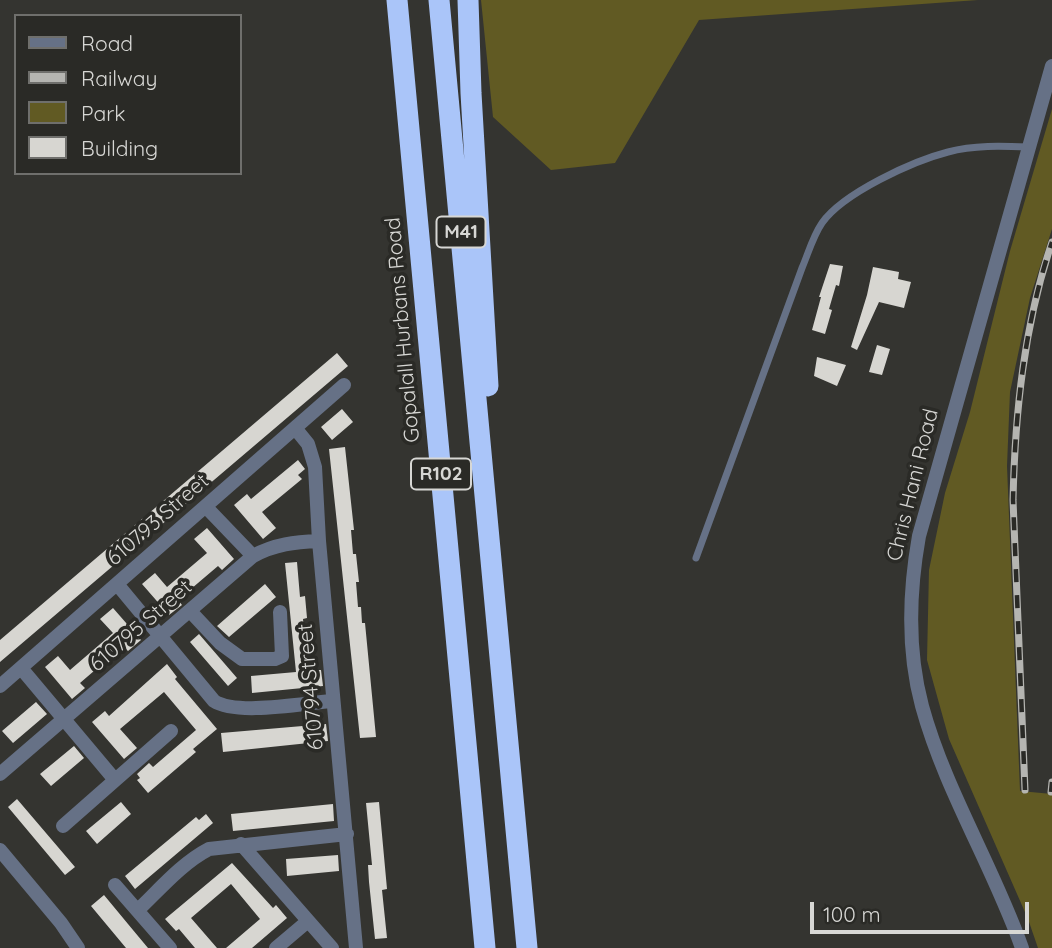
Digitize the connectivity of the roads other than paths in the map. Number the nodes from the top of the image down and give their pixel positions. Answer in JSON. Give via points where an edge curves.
{"nodes":[{"id":1,"x":397,"y":0,"type":"edge"},
{"id":2,"x":439,"y":0,"type":"edge"},
{"id":3,"x":468,"y":0,"type":"edge"},
{"id":4,"x":1052,"y":66,"type":"edge"},
{"id":5,"x":1028,"y":147,"type":"junction"},
{"id":6,"x":344,"y":385,"type":"dead end"},
{"id":7,"x":295,"y":428,"type":"junction"},
{"id":8,"x":483,"y":464,"type":"junction"},
{"id":9,"x":205,"y":507,"type":"junction"},
{"id":10,"x":319,"y":541,"type":"junction"},
{"id":11,"x":253,"y":556,"type":"junction"},
{"id":12,"x":696,"y":558,"type":"dead end"},
{"id":13,"x":117,"y":584,"type":"junction"},
{"id":14,"x":190,"y":611,"type":"junction"},
{"id":15,"x":280,"y":612,"type":"dead end"},
{"id":16,"x":161,"y":637,"type":"junction"},
{"id":17,"x":21,"y":668,"type":"junction"},
{"id":18,"x":0,"y":686,"type":"edge"},
{"id":19,"x":333,"y":701,"type":"junction"},
{"id":20,"x":65,"y":720,"type":"junction"},
{"id":21,"x":171,"y":731,"type":"dead end"},
{"id":22,"x":1,"y":775,"type":"edge"},
{"id":23,"x":115,"y":779,"type":"junction"},
{"id":24,"x":63,"y":826,"type":"dead end"},
{"id":25,"x":347,"y":834,"type":"junction"},
{"id":26,"x":241,"y":844,"type":"junction"},
{"id":27,"x":1,"y":853,"type":"edge"},
{"id":28,"x":115,"y":885,"type":"dead end"},
{"id":29,"x":138,"y":910,"type":"junction"},
{"id":30,"x":308,"y":920,"type":"junction"},
{"id":31,"x":78,"y":948,"type":"edge"},
{"id":32,"x":170,"y":948,"type":"edge"},
{"id":33,"x":276,"y":948,"type":"edge"},
{"id":34,"x":332,"y":948,"type":"edge"},
{"id":35,"x":356,"y":948,"type":"edge"},
{"id":36,"x":485,"y":948,"type":"edge"},
{"id":37,"x":527,"y":948,"type":"edge"},
{"id":38,"x":1022,"y":948,"type":"edge"}],
"edges":[{"from":1,"to":36,"type":"highway","name":"Gopalall Hurbans Road","number":"R102"},
{"from":2,"to":8,"type":"highway","number":"M41"},
{"from":3,"to":8,"type":"highway","via":[[488,371],[489,425]]},
{"from":4,"to":5,"type":"street","name":"Chris Hani Road"},
{"from":5,"to":12,"type":"lane","via":[[987,146],[922,161],[876,182],[822,223]]},
{"from":5,"to":38,"type":"street","name":"Chris Hani Road","via":[[919,536],[910,605],[921,704]]},
{"from":6,"to":7,"type":"street","name":"610793 Street"},
{"from":7,"to":9,"type":"street","name":"610793 Street"},
{"from":7,"to":10,"type":"street","name":"610794 Street","via":[[308,444],[316,467]]},
{"from":8,"to":37,"type":"highway","number":"R102"},
{"from":9,"to":11,"type":"street"},
{"from":9,"to":13,"type":"street","name":"610793 Street"},
{"from":10,"to":11,"type":"street","name":"610795 Street","via":[[286,543]]},
{"from":10,"to":19,"type":"street","name":"610794 Street"},
{"from":11,"to":14,"type":"street","name":"610795 Street"},
{"from":13,"to":16,"type":"street"},
{"from":13,"to":17,"type":"street","name":"610793 Street"},
{"from":14,"to":15,"type":"street","via":[[242,659],[282,656]]},
{"from":14,"to":16,"type":"street","name":"610795 Street"},
{"from":16,"to":19,"type":"street","via":[[221,705],[239,709]]},
{"from":16,"to":20,"type":"street","name":"610795 Street"},
{"from":17,"to":18,"type":"street","name":"610793 Street"},
{"from":17,"to":20,"type":"street"},
{"from":19,"to":25,"type":"street","name":"610794 Street"},
{"from":20,"to":22,"type":"street","name":"610795 Street"},
{"from":20,"to":23,"type":"street"},
{"from":21,"to":23,"type":"street"},
{"from":23,"to":24,"type":"street"},
{"from":25,"to":26,"type":"street"},
{"from":25,"to":35,"type":"street","name":"610794 Street"},
{"from":26,"to":29,"type":"street","via":[[196,855]]},
{"from":26,"to":30,"type":"street"},
{"from":27,"to":31,"type":"street"},
{"from":28,"to":29,"type":"street"},
{"from":29,"to":32,"type":"street"},
{"from":30,"to":33,"type":"street"},
{"from":30,"to":34,"type":"street"}]}
